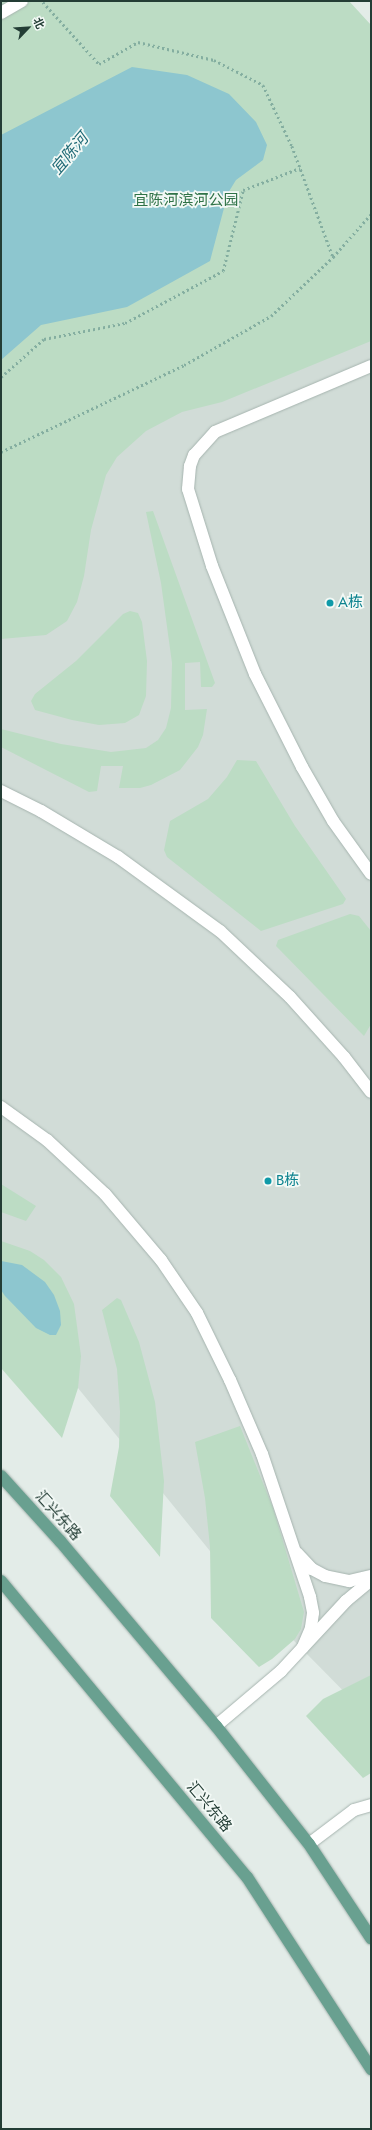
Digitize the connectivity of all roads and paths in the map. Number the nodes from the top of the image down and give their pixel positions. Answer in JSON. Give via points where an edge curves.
{"nodes":[{"id":1,"x":22,"y":1,"type":"edge"},
{"id":2,"x":42,"y":1,"type":"edge"},
{"id":3,"x":1,"y":12,"type":"edge"},
{"id":4,"x":300,"y":168,"type":"junction"},
{"id":5,"x":371,"y":214,"type":"edge"},
{"id":6,"x":333,"y":257,"type":"junction"},
{"id":7,"x":371,"y":366,"type":"edge"},
{"id":8,"x":1,"y":377,"type":"edge"},
{"id":9,"x":1,"y":452,"type":"edge"},
{"id":10,"x":1,"y":791,"type":"edge"},
{"id":11,"x":371,"y":874,"type":"edge"},
{"id":12,"x":371,"y":1092,"type":"edge"},
{"id":13,"x":1,"y":1108,"type":"edge"},
{"id":14,"x":1,"y":1476,"type":"edge"},
{"id":15,"x":291,"y":1543,"type":"junction"},
{"id":16,"x":371,"y":1576,"type":"edge"},
{"id":17,"x":371,"y":1580,"type":"edge"},
{"id":18,"x":1,"y":1581,"type":"edge"},
{"id":19,"x":303,"y":1647,"type":"junction"},
{"id":20,"x":216,"y":1726,"type":"junction"},
{"id":21,"x":371,"y":1805,"type":"edge"},
{"id":22,"x":309,"y":1844,"type":"junction"},
{"id":23,"x":371,"y":1938,"type":"edge"},
{"id":24,"x":371,"y":2069,"type":"edge"}],
"edges":[{"from":1,"to":3,"type":"lane"},
{"from":2,"to":4,"type":"path","via":[[99,64],[138,42],[214,60],[263,85]]},
{"from":4,"to":6,"type":"path"},
{"from":4,"to":8,"type":"path","via":[[243,190],[223,271],[125,323],[44,339]]},
{"from":5,"to":6,"type":"path"},
{"from":6,"to":9,"type":"path","via":[[271,316],[184,365]]},
{"from":7,"to":11,"type":"lane","via":[[215,432],[194,455],[190,466],[188,489],[216,578],[255,674],[302,767],[334,821]]},
{"from":10,"to":12,"type":"lane","via":[[41,811],[118,857],[220,931],[290,997],[344,1057]]},
{"from":13,"to":15,"type":"lane","via":[[47,1140],[105,1194],[162,1260],[210,1338],[246,1415],[274,1488]]},
{"from":14,"to":20,"type":"main road","name":"汇兴东路","via":[[60,1541]]},
{"from":15,"to":16,"type":"lane","via":[[300,1558],[325,1576],[349,1581]]},
{"from":15,"to":19,"type":"lane","via":[[313,1613],[311,1628]]},
{"from":17,"to":19,"type":"lane","via":[[346,1601]]},
{"from":18,"to":24,"type":"main road","name":"汇兴东路","via":[[247,1877]]},
{"from":19,"to":20,"type":"lane","via":[[281,1671]]},
{"from":20,"to":22,"type":"main road","name":"汇兴东路"},
{"from":21,"to":22,"type":"lane","via":[[354,1810]]},
{"from":22,"to":23,"type":"main road","name":"汇兴东路"}]}
